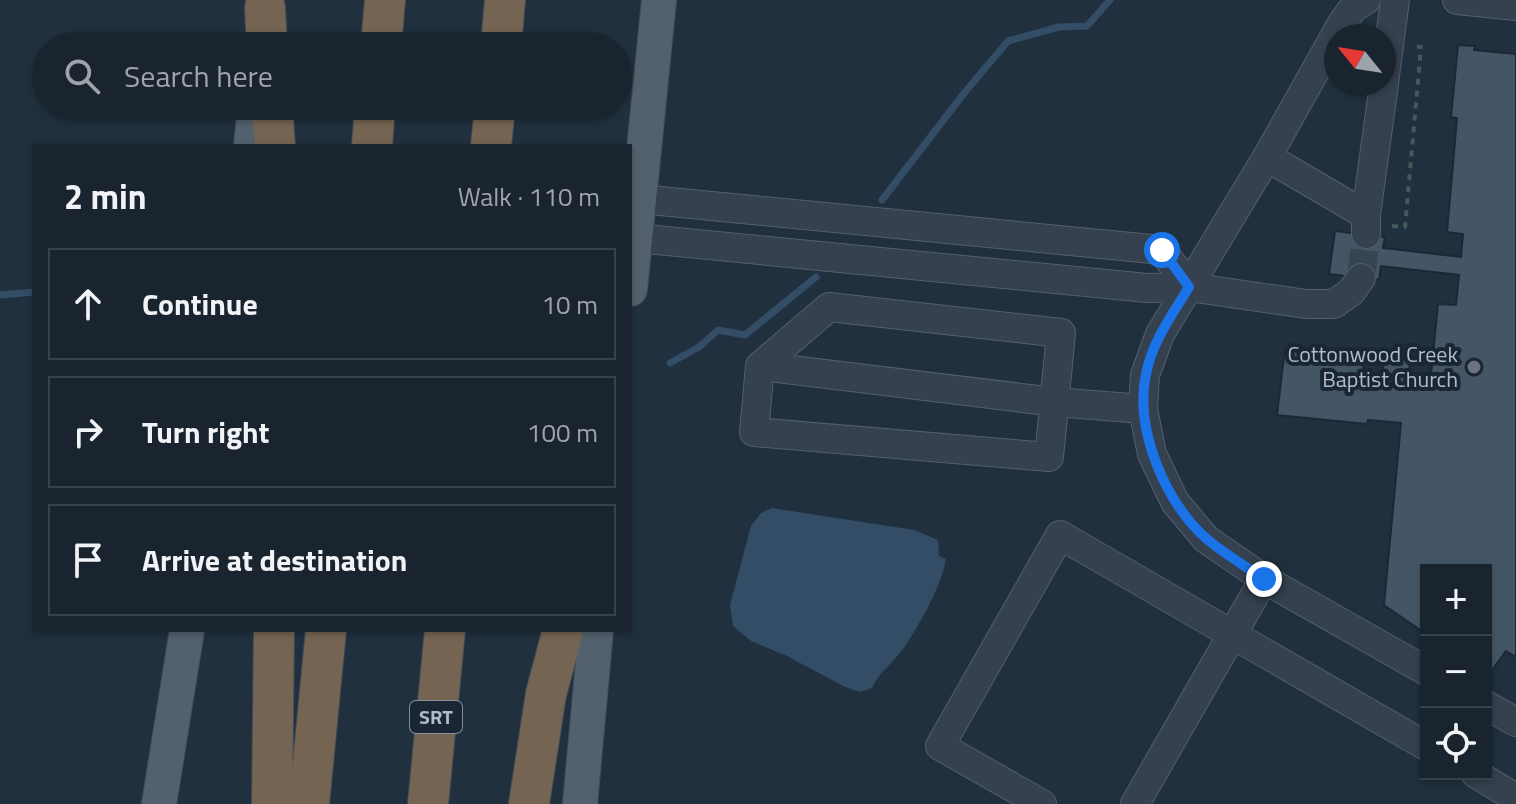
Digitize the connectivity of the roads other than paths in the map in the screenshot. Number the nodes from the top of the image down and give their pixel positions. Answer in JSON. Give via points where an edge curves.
{"nodes":[{"id":1,"x":385,"y":0,"type":"edge"},
{"id":2,"x":505,"y":0,"type":"edge"},
{"id":3,"x":659,"y":0,"type":"edge"},
{"id":4,"x":1366,"y":0,"type":"edge"},
{"id":5,"x":1395,"y":0,"type":"edge"},
{"id":6,"x":1457,"y":0,"type":"edge"},
{"id":7,"x":1516,"y":6,"type":"edge"},
{"id":8,"x":1392,"y":24,"type":"edge"},
{"id":9,"x":382,"y":32,"type":"edge"},
{"id":10,"x":502,"y":32,"type":"edge"},
{"id":11,"x":1382,"y":96,"type":"edge"},
{"id":12,"x":254,"y":120,"type":"edge"},
{"id":13,"x":273,"y":120,"type":"edge"},
{"id":14,"x":374,"y":120,"type":"edge"},
{"id":15,"x":494,"y":120,"type":"edge"},
{"id":16,"x":251,"y":144,"type":"edge"},
{"id":17,"x":275,"y":144,"type":"edge"},
{"id":18,"x":372,"y":144,"type":"edge"},
{"id":19,"x":491,"y":144,"type":"edge"},
{"id":20,"x":1267,"y":157,"type":"junction"},
{"id":21,"x":640,"y":199,"type":"junction"},
{"id":22,"x":636,"y":238,"type":"junction"},
{"id":23,"x":632,"y":272,"type":"edge"},
{"id":24,"x":1361,"y":278,"type":"tunnel mouth"},
{"id":25,"x":1189,"y":287,"type":"junction"},
{"id":26,"x":760,"y":366,"type":"junction"},
{"id":27,"x":1055,"y":402,"type":"junction"},
{"id":28,"x":1143,"y":409,"type":"junction"},
{"id":29,"x":1264,"y":579,"type":"junction"},
{"id":30,"x":187,"y":632,"type":"edge"},
{"id":31,"x":274,"y":632,"type":"edge"},
{"id":32,"x":326,"y":632,"type":"edge"},
{"id":33,"x":445,"y":632,"type":"edge"},
{"id":34,"x":562,"y":632,"type":"edge"},
{"id":35,"x":596,"y":632,"type":"edge"},
{"id":36,"x":1232,"y":634,"type":"junction"},
{"id":37,"x":1420,"y":668,"type":"edge"},
{"id":38,"x":1491,"y":708,"type":"edge"},
{"id":39,"x":1516,"y":722,"type":"edge"},
{"id":40,"x":1420,"y":743,"type":"edge"},
{"id":41,"x":1486,"y":780,"type":"edge"},
{"id":42,"x":1516,"y":798,"type":"edge"},
{"id":43,"x":159,"y":804,"type":"edge"},
{"id":44,"x":272,"y":804,"type":"edge"},
{"id":45,"x":309,"y":804,"type":"edge"},
{"id":46,"x":428,"y":804,"type":"edge"},
{"id":47,"x":529,"y":804,"type":"edge"},
{"id":48,"x":580,"y":804,"type":"edge"},
{"id":49,"x":1042,"y":804,"type":"edge"},
{"id":50,"x":1135,"y":804,"type":"edge"}],
"edges":[{"from":1,"to":9,"type":"highway"},
{"from":2,"to":10,"type":"highway"},
{"from":3,"to":21,"type":"main road"},
{"from":4,"to":20,"type":"lane","via":[[1341,25]]},
{"from":5,"to":8,"type":"lane"},
{"from":6,"to":7,"type":"lane"},
{"from":11,"to":20,"type":"lane","via":[[1366,224]]},
{"from":12,"to":16,"type":"main road"},
{"from":13,"to":17,"type":"highway"},
{"from":14,"to":18,"type":"highway"},
{"from":15,"to":19,"type":"highway"},
{"from":20,"to":25,"type":"lane"},
{"from":21,"to":22,"type":"main road"},
{"from":21,"to":25,"type":"lane","via":[[1162,250]]},
{"from":22,"to":23,"type":"main road"},
{"from":22,"to":25,"type":"lane","via":[[1147,288]]},
{"from":24,"to":25,"type":"lane","via":[[1334,304]]},
{"from":25,"to":28,"type":"lane","via":[[1160,334],[1145,375]]},
{"from":26,"to":27,"type":"lane"},
{"from":26,"to":27,"type":"lane","via":[[829,307],[1061,333]]},
{"from":26,"to":27,"type":"lane","via":[[754,432],[1049,457]]},
{"from":27,"to":28,"type":"lane"},
{"from":28,"to":29,"type":"lane","via":[[1152,454],[1175,502],[1206,539]]},
{"from":29,"to":36,"type":"lane"},
{"from":29,"to":37,"type":"lane"},
{"from":30,"to":43,"type":"main road"},
{"from":31,"to":44,"type":"highway"},
{"from":32,"to":45,"type":"highway"},
{"from":33,"to":46,"type":"highway","number":"SRT"},
{"from":34,"to":47,"type":"highway","via":[[546,694]]},
{"from":35,"to":48,"type":"main road"},
{"from":36,"to":40,"type":"lane"},
{"from":36,"to":49,"type":"lane","via":[[1060,535],[940,746]]},
{"from":36,"to":50,"type":"lane"},
{"from":38,"to":39,"type":"lane"},
{"from":41,"to":42,"type":"lane"}]}
